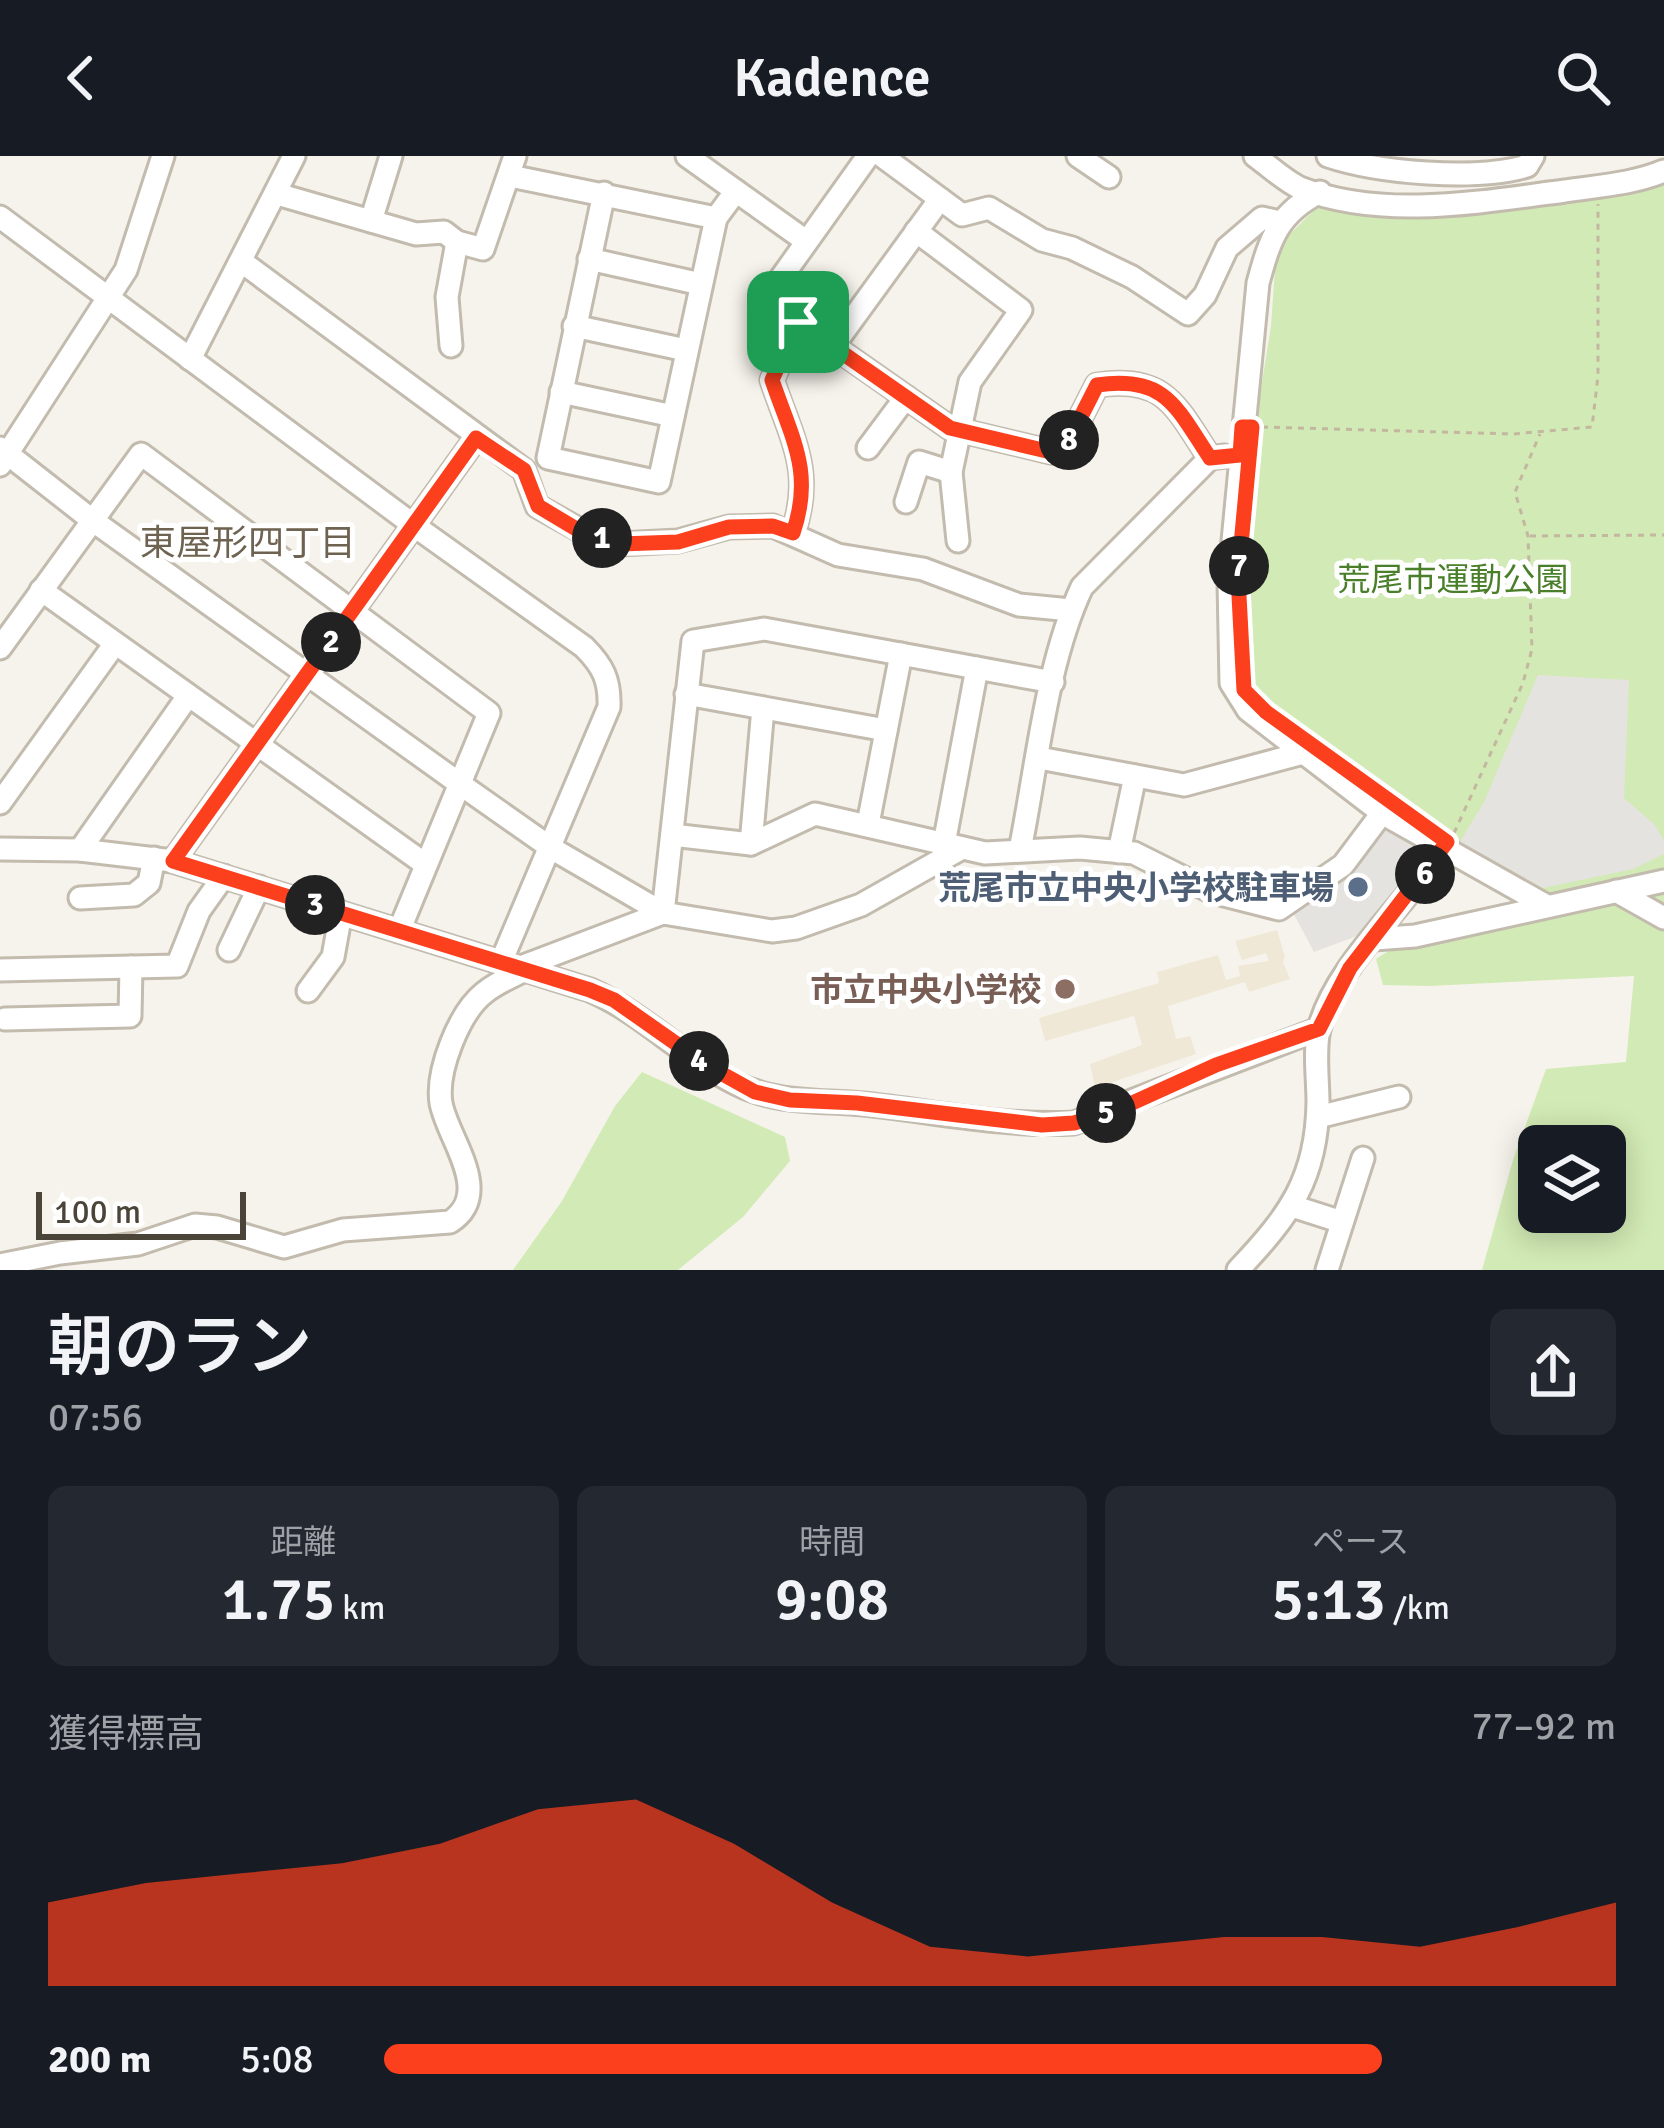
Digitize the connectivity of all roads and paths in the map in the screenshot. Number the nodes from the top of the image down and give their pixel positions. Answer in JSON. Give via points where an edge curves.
{"nodes":[{"id":1,"x":164,"y":156,"type":"edge"},
{"id":2,"x":294,"y":156,"type":"edge"},
{"id":3,"x":391,"y":156,"type":"edge"},
{"id":4,"x":679,"y":156,"type":"edge"},
{"id":5,"x":868,"y":156,"type":"edge"},
{"id":6,"x":882,"y":156,"type":"edge"},
{"id":7,"x":1078,"y":156,"type":"edge"},
{"id":8,"x":1255,"y":156,"type":"edge"},
{"id":9,"x":1328,"y":156,"type":"edge"},
{"id":10,"x":1533,"y":156,"type":"edge"},
{"id":11,"x":1379,"y":161,"type":"edge"},
{"id":12,"x":512,"y":166,"type":"edge"},
{"id":13,"x":1664,"y":171,"type":"edge"},
{"id":14,"x":1109,"y":177,"type":"dead end"},
{"id":15,"x":1600,"y":186,"type":"junction"},
{"id":16,"x":736,"y":191,"type":"junction"},
{"id":17,"x":1320,"y":192,"type":"junction"},
{"id":18,"x":604,"y":193,"type":"junction"},
{"id":19,"x":277,"y":194,"type":"junction"},
{"id":20,"x":940,"y":199,"type":"junction"},
{"id":21,"x":1373,"y":203,"type":"junction"},
{"id":22,"x":0,"y":217,"type":"edge"},
{"id":23,"x":716,"y":218,"type":"junction"},
{"id":24,"x":370,"y":221,"type":"junction"},
{"id":25,"x":1280,"y":222,"type":"junction"},
{"id":26,"x":916,"y":232,"type":"junction"},
{"id":27,"x":806,"y":241,"type":"junction"},
{"id":28,"x":457,"y":242,"type":"junction"},
{"id":29,"x":590,"y":259,"type":"junction"},
{"id":30,"x":242,"y":262,"type":"junction"},
{"id":31,"x":701,"y":284,"type":"junction"},
{"id":32,"x":107,"y":296,"type":"junction"},
{"id":33,"x":798,"y":322,"type":"junction"},
{"id":34,"x":574,"y":326,"type":"junction"},
{"id":35,"x":452,"y":346,"type":"dead end"},
{"id":36,"x":832,"y":346,"type":"junction"},
{"id":37,"x":686,"y":350,"type":"junction"},
{"id":38,"x":190,"y":359,"type":"junction"},
{"id":39,"x":561,"y":392,"type":"junction"},
{"id":40,"x":906,"y":397,"type":"junction"},
{"id":41,"x":673,"y":416,"type":"junction"},
{"id":42,"x":1242,"y":427,"type":"junction"},
{"id":43,"x":961,"y":430,"type":"junction"},
{"id":44,"x":1541,"y":432,"type":"junction"},
{"id":45,"x":476,"y":438,"type":"junction"},
{"id":46,"x":868,"y":448,"type":"dead end"},
{"id":47,"x":1240,"y":455,"type":"junction"},
{"id":48,"x":2,"y":456,"type":"edge"},
{"id":49,"x":1210,"y":458,"type":"junction"},
{"id":50,"x":951,"y":472,"type":"junction"},
{"id":51,"x":906,"y":502,"type":"dead end"},
{"id":52,"x":92,"y":520,"type":"junction"},
{"id":53,"x":412,"y":524,"type":"junction"},
{"id":54,"x":793,"y":533,"type":"junction"},
{"id":55,"x":1664,"y":535,"type":"edge"},
{"id":56,"x":1528,"y":536,"type":"junction"},
{"id":57,"x":958,"y":541,"type":"dead end"},
{"id":58,"x":41,"y":590,"type":"junction"},
{"id":59,"x":1071,"y":610,"type":"junction"},
{"id":60,"x":353,"y":611,"type":"junction"},
{"id":61,"x":114,"y":644,"type":"junction"},
{"id":62,"x":0,"y":647,"type":"edge"},
{"id":63,"x":901,"y":654,"type":"junction"},
{"id":64,"x":977,"y":668,"type":"junction"},
{"id":65,"x":308,"y":675,"type":"junction"},
{"id":66,"x":1053,"y":682,"type":"junction"},
{"id":67,"x":686,"y":694,"type":"junction"},
{"id":68,"x":188,"y":696,"type":"junction"},
{"id":69,"x":763,"y":708,"type":"junction"},
{"id":70,"x":886,"y":730,"type":"junction"},
{"id":71,"x":258,"y":743,"type":"junction"},
{"id":72,"x":1303,"y":752,"type":"junction"},
{"id":73,"x":1039,"y":758,"type":"junction"},
{"id":74,"x":1135,"y":776,"type":"junction"},
{"id":75,"x":8,"y":778,"type":"edge"},
{"id":76,"x":460,"y":784,"type":"junction"},
{"id":77,"x":0,"y":803,"type":"edge"},
{"id":78,"x":1382,"y":813,"type":"junction"},
{"id":79,"x":868,"y":824,"type":"junction"},
{"id":80,"x":672,"y":835,"type":"junction"},
{"id":81,"x":751,"y":844,"type":"junction"},
{"id":82,"x":953,"y":846,"type":"junction"},
{"id":83,"x":551,"y":848,"type":"junction"},
{"id":84,"x":1442,"y":848,"type":"junction"},
{"id":85,"x":0,"y":849,"type":"edge"},
{"id":86,"x":80,"y":850,"type":"junction"},
{"id":87,"x":1020,"y":850,"type":"junction"},
{"id":88,"x":1120,"y":852,"type":"junction"},
{"id":89,"x":163,"y":859,"type":"junction"},
{"id":90,"x":425,"y":864,"type":"junction"},
{"id":91,"x":224,"y":876,"type":"junction"},
{"id":92,"x":1664,"y":881,"type":"edge"},
{"id":93,"x":259,"y":887,"type":"junction"},
{"id":94,"x":1616,"y":891,"type":"junction"},
{"id":95,"x":80,"y":898,"type":"dead end"},
{"id":96,"x":1546,"y":905,"type":"junction"},
{"id":97,"x":341,"y":913,"type":"junction"},
{"id":98,"x":663,"y":913,"type":"junction"},
{"id":99,"x":1664,"y":918,"type":"edge"},
{"id":100,"x":399,"y":931,"type":"junction"},
{"id":101,"x":1374,"y":939,"type":"junction"},
{"id":102,"x":229,"y":950,"type":"dead end"},
{"id":103,"x":131,"y":967,"type":"junction"},
{"id":104,"x":514,"y":967,"type":"junction"},
{"id":105,"x":0,"y":970,"type":"edge"},
{"id":106,"x":308,"y":991,"type":"dead end"},
{"id":107,"x":5,"y":1019,"type":"dead end"},
{"id":108,"x":1319,"y":1029,"type":"junction"},
{"id":109,"x":1399,"y":1097,"type":"dead end"},
{"id":110,"x":1318,"y":1117,"type":"junction"},
{"id":111,"x":1363,"y":1158,"type":"dead end"},
{"id":112,"x":1292,"y":1206,"type":"junction"},
{"id":113,"x":1342,"y":1222,"type":"junction"},
{"id":114,"x":89,"y":1261,"type":"edge"},
{"id":115,"x":0,"y":1265,"type":"edge"},
{"id":116,"x":1238,"y":1270,"type":"edge"},
{"id":117,"x":1327,"y":1270,"type":"edge"}],
"edges":[{"from":1,"to":32,"type":"street","via":[[127,270]]},
{"from":2,"to":19,"type":"street"},
{"from":3,"to":24,"type":"street"},
{"from":4,"to":16,"type":"street"},
{"from":5,"to":27,"type":"street"},
{"from":6,"to":20,"type":"street"},
{"from":7,"to":14,"type":"street"},
{"from":8,"to":17,"type":"street","via":[[1298,187]]},
{"from":9,"to":11,"type":"street"},
{"from":10,"to":11,"type":"street","via":[[1507,172],[1446,174]]},
{"from":11,"to":21,"type":"street"},
{"from":12,"to":18,"type":"street"},
{"from":12,"to":28,"type":"street","via":[[483,249]]},
{"from":13,"to":15,"type":"street"},
{"from":15,"to":21,"type":"street","via":[[1445,205]]},
{"from":15,"to":44,"type":"path","via":[[1592,427]]},
{"from":16,"to":23,"type":"street"},
{"from":16,"to":27,"type":"street"},
{"from":17,"to":21,"type":"street"},
{"from":17,"to":25,"type":"street"},
{"from":18,"to":23,"type":"street"},
{"from":18,"to":29,"type":"street"},
{"from":19,"to":24,"type":"street"},
{"from":19,"to":30,"type":"street"},
{"from":20,"to":25,"type":"street","via":[[962,215],[989,208],[1132,277],[1188,314],[1227,248],[1262,218]]},
{"from":20,"to":26,"type":"street"},
{"from":22,"to":32,"type":"street"},
{"from":23,"to":31,"type":"street"},
{"from":24,"to":28,"type":"street","via":[[416,234],[444,232]]},
{"from":25,"to":42,"type":"street","via":[[1258,283]]},
{"from":26,"to":36,"type":"street"},
{"from":26,"to":43,"type":"street","via":[[1021,310],[970,382]]},
{"from":27,"to":33,"type":"street","via":[[766,298]]},
{"from":28,"to":35,"type":"street","via":[[447,297]]},
{"from":29,"to":31,"type":"street"},
{"from":29,"to":34,"type":"street"},
{"from":30,"to":38,"type":"street"},
{"from":30,"to":45,"type":"street"},
{"from":31,"to":37,"type":"street"},
{"from":32,"to":38,"type":"street"},
{"from":32,"to":48,"type":"street"},
{"from":33,"to":36,"type":"street"},
{"from":33,"to":54,"type":"street","via":[[772,380],[803,474]]},
{"from":34,"to":37,"type":"street"},
{"from":34,"to":39,"type":"street"},
{"from":36,"to":40,"type":"street"},
{"from":37,"to":41,"type":"street"},
{"from":38,"to":53,"type":"street"},
{"from":39,"to":41,"type":"street"},
{"from":39,"to":41,"type":"street","via":[[548,458],[659,482]]},
{"from":40,"to":43,"type":"street"},
{"from":40,"to":46,"type":"street"},
{"from":42,"to":44,"type":"path"},
{"from":42,"to":47,"type":"street"},
{"from":43,"to":49,"type":"street","via":[[1051,452],[1065,448],[1097,385],[1127,381],[1169,396]]},
{"from":43,"to":50,"type":"street"},
{"from":44,"to":56,"type":"path","via":[[1515,492]]},
{"from":45,"to":53,"type":"street"},
{"from":45,"to":54,"type":"street","via":[[524,470],[538,506],[620,544],[678,542],[729,527]]},
{"from":47,"to":49,"type":"street"},
{"from":47,"to":72,"type":"street","via":[[1231,683],[1248,710]]},
{"from":48,"to":52,"type":"street"},
{"from":49,"to":59,"type":"street","via":[[1082,587]]},
{"from":50,"to":51,"type":"street","via":[[919,462]]},
{"from":50,"to":57,"type":"street"},
{"from":52,"to":58,"type":"street"},
{"from":52,"to":60,"type":"street","via":[[141,454]]},
{"from":52,"to":65,"type":"street"},
{"from":53,"to":60,"type":"street"},
{"from":53,"to":83,"type":"street","via":[[584,647],[604,670],[609,706]]},
{"from":54,"to":59,"type":"street","via":[[838,555],[923,569],[1019,605]]},
{"from":55,"to":56,"type":"path"},
{"from":56,"to":84,"type":"path","via":[[1532,649],[1523,683],[1473,799]]},
{"from":58,"to":61,"type":"street"},
{"from":58,"to":62,"type":"street"},
{"from":59,"to":66,"type":"street"},
{"from":60,"to":65,"type":"street"},
{"from":60,"to":76,"type":"street","via":[[489,713]]},
{"from":61,"to":68,"type":"street"},
{"from":61,"to":75,"type":"street"},
{"from":63,"to":64,"type":"street"},
{"from":63,"to":67,"type":"street","via":[[764,629],[716,635],[693,641]]},
{"from":63,"to":70,"type":"street"},
{"from":64,"to":66,"type":"street"},
{"from":64,"to":82,"type":"street"},
{"from":65,"to":71,"type":"street"},
{"from":65,"to":76,"type":"street"},
{"from":66,"to":73,"type":"street"},
{"from":67,"to":69,"type":"street"},
{"from":67,"to":80,"type":"street"},
{"from":68,"to":71,"type":"street"},
{"from":68,"to":86,"type":"street"},
{"from":69,"to":70,"type":"street"},
{"from":69,"to":81,"type":"street"},
{"from":70,"to":79,"type":"street"},
{"from":71,"to":89,"type":"street"},
{"from":71,"to":90,"type":"street"},
{"from":72,"to":74,"type":"street","via":[[1184,785]]},
{"from":72,"to":78,"type":"street"},
{"from":73,"to":74,"type":"street"},
{"from":73,"to":87,"type":"street"},
{"from":74,"to":88,"type":"street"},
{"from":75,"to":77,"type":"street"},
{"from":76,"to":83,"type":"street"},
{"from":76,"to":90,"type":"street"},
{"from":78,"to":84,"type":"street"},
{"from":78,"to":88,"type":"street","via":[[1343,865],[1279,909],[1235,901]]},
{"from":79,"to":81,"type":"street","via":[[815,814]]},
{"from":79,"to":82,"type":"street"},
{"from":80,"to":81,"type":"street"},
{"from":80,"to":98,"type":"street"},
{"from":82,"to":87,"type":"street","via":[[985,854]]},
{"from":82,"to":98,"type":"street","via":[[862,904],[796,928]]},
{"from":83,"to":98,"type":"street"},
{"from":83,"to":104,"type":"street"},
{"from":84,"to":96,"type":"street"},
{"from":84,"to":101,"type":"street"},
{"from":85,"to":86,"type":"street"},
{"from":86,"to":89,"type":"street"},
{"from":87,"to":88,"type":"street"},
{"from":89,"to":91,"type":"street"},
{"from":89,"to":95,"type":"street","via":[[134,895]]},
{"from":90,"to":100,"type":"street"},
{"from":91,"to":93,"type":"street"},
{"from":91,"to":103,"type":"street","via":[[177,966]]},
{"from":92,"to":94,"type":"street"},
{"from":93,"to":97,"type":"street"},
{"from":93,"to":102,"type":"street"},
{"from":94,"to":96,"type":"street"},
{"from":94,"to":99,"type":"street"},
{"from":96,"to":101,"type":"street"},
{"from":97,"to":100,"type":"street"},
{"from":97,"to":106,"type":"street","via":[[333,957]]},
{"from":98,"to":104,"type":"street"},
{"from":100,"to":104,"type":"street"},
{"from":101,"to":108,"type":"street"},
{"from":103,"to":105,"type":"street"},
{"from":103,"to":107,"type":"street","via":[[130,1016]]},
{"from":104,"to":108,"type":"street","via":[[614,1000],[755,1092],[1042,1125],[1119,1109]]},
{"from":104,"to":114,"type":"street","via":[[466,1015],[448,1057],[440,1097],[468,1182],[466,1205],[450,1222],[362,1227],[284,1247],[195,1225]]},
{"from":108,"to":110,"type":"street"},
{"from":109,"to":110,"type":"street"},
{"from":110,"to":112,"type":"street","via":[[1310,1172]]},
{"from":111,"to":113,"type":"street"},
{"from":112,"to":113,"type":"street"},
{"from":112,"to":116,"type":"street"},
{"from":113,"to":117,"type":"street"},
{"from":114,"to":115,"type":"street","via":[[60,1253]]}]}
